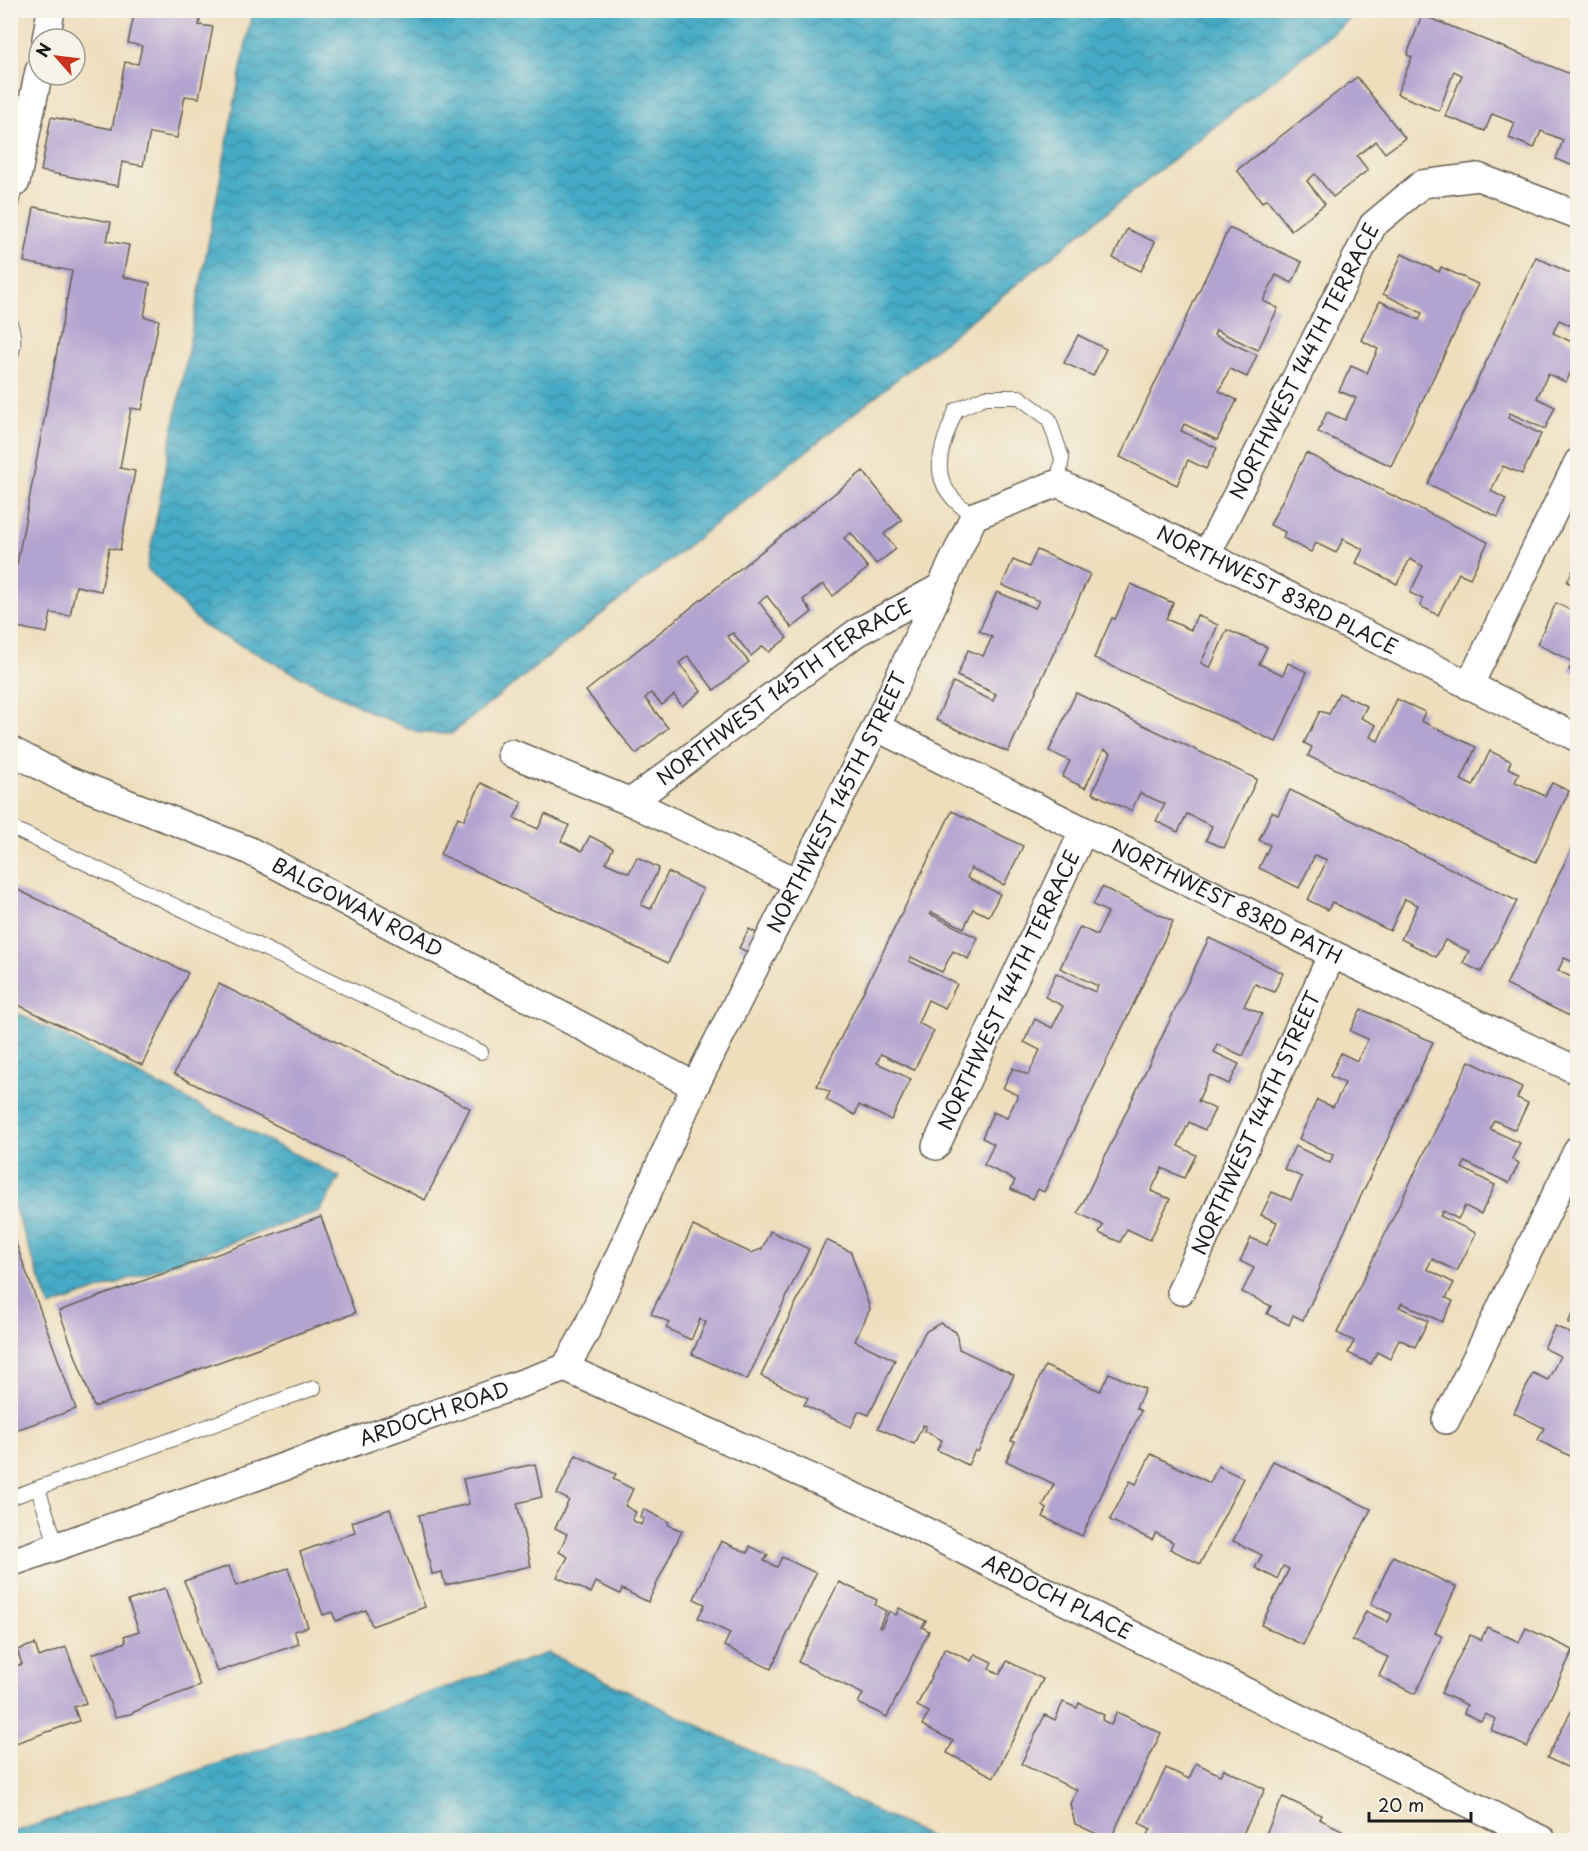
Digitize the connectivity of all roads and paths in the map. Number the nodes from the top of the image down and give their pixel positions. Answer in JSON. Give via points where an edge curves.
{"nodes":[{"id":1,"x":51,"y":10,"type":"edge"},
{"id":2,"x":48,"y":27,"type":"edge"},
{"id":3,"x":35,"y":87,"type":"edge"},
{"id":4,"x":13,"y":182,"type":"edge"},
{"id":5,"x":10,"y":209,"type":"edge"},
{"id":6,"x":1578,"y":215,"type":"edge"},
{"id":7,"x":10,"y":323,"type":"edge"},
{"id":8,"x":10,"y":358,"type":"edge"},
{"id":9,"x":1578,"y":462,"type":"edge"},
{"id":10,"x":1058,"y":483,"type":"junction"},
{"id":11,"x":974,"y":516,"type":"junction"},
{"id":12,"x":1207,"y":554,"type":"junction"},
{"id":13,"x":941,"y":587,"type":"junction"},
{"id":14,"x":1469,"y":686,"type":"junction"},
{"id":15,"x":876,"y":727,"type":"junction"},
{"id":16,"x":1578,"y":738,"type":"edge"},
{"id":17,"x":10,"y":750,"type":"edge"},
{"id":18,"x":511,"y":753,"type":"dead end"},
{"id":19,"x":631,"y":802,"type":"junction"},
{"id":20,"x":10,"y":827,"type":"edge"},
{"id":21,"x":1083,"y":832,"type":"junction"},
{"id":22,"x":797,"y":882,"type":"junction"},
{"id":23,"x":1332,"y":954,"type":"junction"},
{"id":24,"x":481,"y":1052,"type":"dead end"},
{"id":25,"x":1578,"y":1071,"type":"edge"},
{"id":26,"x":695,"y":1086,"type":"junction"},
{"id":27,"x":936,"y":1146,"type":"dead end"},
{"id":28,"x":1578,"y":1149,"type":"edge"},
{"id":29,"x":1181,"y":1292,"type":"dead end"},
{"id":30,"x":565,"y":1368,"type":"junction"},
{"id":31,"x":314,"y":1388,"type":"dead end"},
{"id":32,"x":1446,"y":1420,"type":"dead end"},
{"id":33,"x":38,"y":1489,"type":"junction"},
{"id":34,"x":10,"y":1498,"type":"edge"},
{"id":35,"x":57,"y":1546,"type":"junction"},
{"id":36,"x":10,"y":1563,"type":"edge"},
{"id":37,"x":1542,"y":1840,"type":"edge"}],
"edges":[{"from":1,"to":2,"type":"street"},
{"from":3,"to":4,"type":"street"},
{"from":4,"to":5,"type":"lane"},
{"from":6,"to":12,"type":"street","name":"NORTHWEST 144TH TERRACE","via":[[1478,177],[1422,184],[1373,225]]},
{"from":7,"to":8,"type":"lane","via":[[14,350]]},
{"from":9,"to":14,"type":"street"},
{"from":10,"to":11,"type":"street"},
{"from":10,"to":11,"type":"lane","via":[[1062,458],[1049,419],[1019,397],[985,396],[956,410],[940,448],[940,478],[955,504]]},
{"from":10,"to":12,"type":"street","name":"NORTHWEST 83RD PLACE"},
{"from":11,"to":13,"type":"street","name":"NORTHWEST 145TH STREET"},
{"from":12,"to":14,"type":"street","name":"NORTHWEST 83RD PLACE"},
{"from":13,"to":15,"type":"street","name":"NORTHWEST 145TH STREET"},
{"from":13,"to":19,"type":"street","name":"NORTHWEST 145TH TERRACE","via":[[856,633]]},
{"from":14,"to":16,"type":"street","name":"NORTHWEST 83RD PLACE"},
{"from":15,"to":21,"type":"street","name":"NORTHWEST 83RD PATH"},
{"from":15,"to":22,"type":"street","name":"NORTHWEST 145TH STREET"},
{"from":17,"to":26,"type":"street","name":"BALGOWAN ROAD","via":[[65,779],[248,850]]},
{"from":18,"to":19,"type":"street"},
{"from":19,"to":22,"type":"street"},
{"from":20,"to":24,"type":"lane"},
{"from":21,"to":23,"type":"street","name":"NORTHWEST 83RD PATH"},
{"from":21,"to":27,"type":"street","name":"NORTHWEST 144TH TERRACE"},
{"from":22,"to":26,"type":"street","name":"NORTHWEST 145TH STREET"},
{"from":23,"to":25,"type":"street","name":"NORTHWEST 83RD PATH"},
{"from":23,"to":29,"type":"street","name":"NORTHWEST 144TH STREET"},
{"from":26,"to":30,"type":"street","via":[[585,1333]]},
{"from":28,"to":32,"type":"street"},
{"from":30,"to":35,"type":"street","name":"ARDOCH ROAD"},
{"from":30,"to":37,"type":"street","name":"ARDOCH PLACE","via":[[875,1506]]},
{"from":31,"to":33,"type":"lane"},
{"from":33,"to":34,"type":"lane"},
{"from":33,"to":35,"type":"lane"},
{"from":35,"to":36,"type":"street","name":"ARDOCH ROAD"}]}
